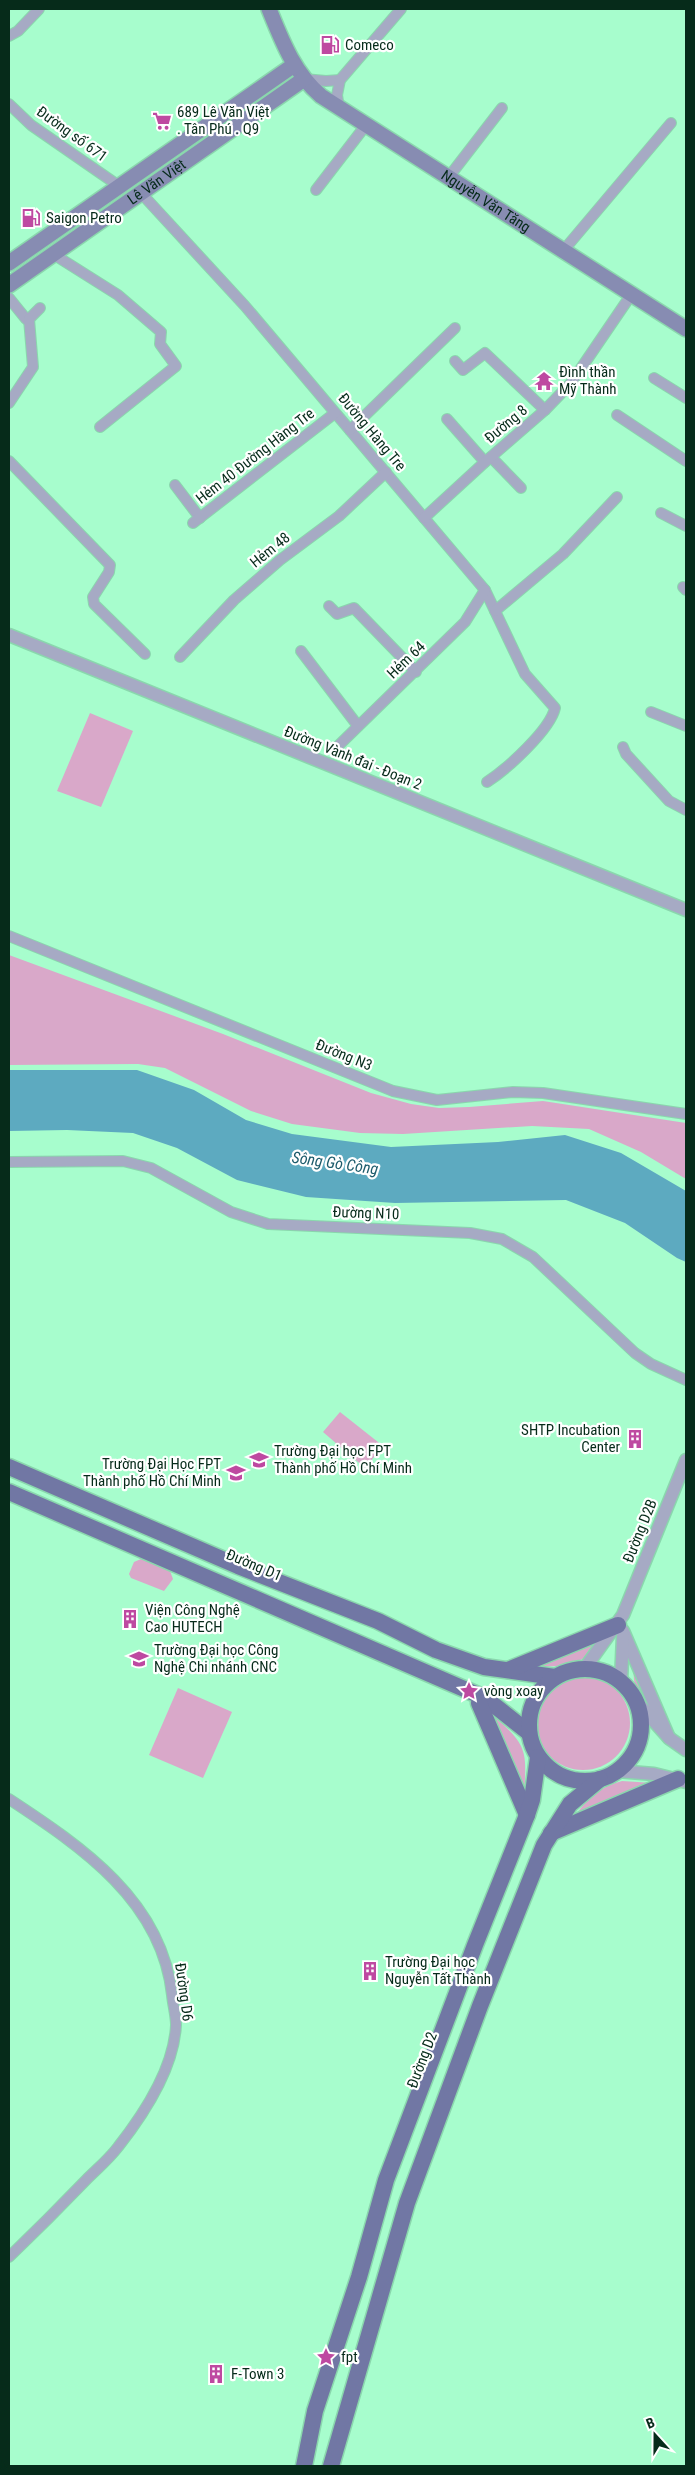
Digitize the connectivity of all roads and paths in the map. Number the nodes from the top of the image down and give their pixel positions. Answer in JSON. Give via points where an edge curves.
{"nodes":[{"id":1,"x":40,"y":9,"type":"edge"},
{"id":2,"x":269,"y":9,"type":"edge"},
{"id":3,"x":401,"y":9,"type":"edge"},
{"id":4,"x":9,"y":36,"type":"edge"},
{"id":5,"x":294,"y":64,"type":"junction"},
{"id":6,"x":304,"y":79,"type":"junction"},
{"id":7,"x":340,"y":80,"type":"junction"},
{"id":8,"x":9,"y":104,"type":"edge"},
{"id":9,"x":339,"y":108,"type":"junction"},
{"id":10,"x":502,"y":108,"type":"dead end"},
{"id":11,"x":671,"y":123,"type":"dead end"},
{"id":12,"x":366,"y":125,"type":"junction"},
{"id":13,"x":448,"y":178,"type":"junction"},
{"id":14,"x":119,"y":186,"type":"junction"},
{"id":15,"x":316,"y":190,"type":"dead end"},
{"id":16,"x":141,"y":192,"type":"junction"},
{"id":17,"x":563,"y":252,"type":"junction"},
{"id":18,"x":52,"y":254,"type":"junction"},
{"id":19,"x":9,"y":264,"type":"edge"},
{"id":20,"x":9,"y":285,"type":"edge"},
{"id":21,"x":631,"y":295,"type":"junction"},
{"id":22,"x":9,"y":298,"type":"edge"},
{"id":23,"x":40,"y":308,"type":"dead end"},
{"id":24,"x":29,"y":319,"type":"junction"},
{"id":25,"x":455,"y":328,"type":"dead end"},
{"id":26,"x":686,"y":329,"type":"edge"},
{"id":27,"x":455,"y":361,"type":"dead end"},
{"id":28,"x":654,"y":378,"type":"dead end"},
{"id":29,"x":686,"y":398,"type":"edge"},
{"id":30,"x":9,"y":403,"type":"edge"},
{"id":31,"x":546,"y":410,"type":"junction"},
{"id":32,"x":335,"y":412,"type":"junction"},
{"id":33,"x":616,"y":415,"type":"dead end"},
{"id":34,"x":447,"y":419,"type":"dead end"},
{"id":35,"x":100,"y":427,"type":"dead end"},
{"id":36,"x":350,"y":430,"type":"junction"},
{"id":37,"x":488,"y":459,"type":"junction"},
{"id":38,"x":9,"y":461,"type":"edge"},
{"id":39,"x":686,"y":461,"type":"edge"},
{"id":40,"x":386,"y":472,"type":"junction"},
{"id":41,"x":175,"y":485,"type":"dead end"},
{"id":42,"x":521,"y":488,"type":"dead end"},
{"id":43,"x":618,"y":497,"type":"dead end"},
{"id":44,"x":661,"y":513,"type":"dead end"},
{"id":45,"x":424,"y":518,"type":"junction"},
{"id":46,"x":686,"y":526,"type":"edge"},
{"id":47,"x":486,"y":590,"type":"junction"},
{"id":48,"x":329,"y":606,"type":"dead end"},
{"id":49,"x":495,"y":611,"type":"junction"},
{"id":50,"x":9,"y":635,"type":"edge"},
{"id":51,"x":300,"y":651,"type":"dead end"},
{"id":52,"x":145,"y":654,"type":"dead end"},
{"id":53,"x":180,"y":657,"type":"dead end"},
{"id":54,"x":416,"y":672,"type":"junction"},
{"id":55,"x":651,"y":712,"type":"dead end"},
{"id":56,"x":358,"y":726,"type":"junction"},
{"id":57,"x":686,"y":726,"type":"edge"},
{"id":58,"x":339,"y":745,"type":"dead end"},
{"id":59,"x":623,"y":746,"type":"dead end"},
{"id":60,"x":488,"y":782,"type":"dead end"},
{"id":61,"x":686,"y":810,"type":"edge"},
{"id":62,"x":686,"y":910,"type":"edge"},
{"id":63,"x":9,"y":936,"type":"edge"},
{"id":64,"x":686,"y":1114,"type":"edge"},
{"id":65,"x":9,"y":1162,"type":"edge"},
{"id":66,"x":686,"y":1380,"type":"edge"},
{"id":67,"x":9,"y":1459,"type":"edge"},
{"id":68,"x":686,"y":1460,"type":"edge"},
{"id":69,"x":9,"y":1467,"type":"edge"},
{"id":70,"x":48,"y":1484,"type":"junction"},
{"id":71,"x":9,"y":1492,"type":"edge"},
{"id":72,"x":9,"y":1500,"type":"edge"},
{"id":73,"x":85,"y":1500,"type":"junction"},
{"id":74,"x":37,"y":1504,"type":"junction"},
{"id":75,"x":76,"y":1520,"type":"junction"},
{"id":76,"x":621,"y":1624,"type":"junction"},
{"id":77,"x":329,"y":1629,"type":"junction"},
{"id":78,"x":585,"y":1668,"type":"junction"},
{"id":79,"x":506,"y":1671,"type":"junction"},
{"id":80,"x":554,"y":1677,"type":"junction"},
{"id":81,"x":621,"y":1681,"type":"junction"},
{"id":82,"x":481,"y":1702,"type":"junction"},
{"id":83,"x":637,"y":1702,"type":"junction"},
{"id":84,"x":528,"y":1732,"type":"junction"},
{"id":85,"x":669,"y":1738,"type":"junction"},
{"id":86,"x":686,"y":1750,"type":"edge"},
{"id":87,"x":538,"y":1757,"type":"junction"},
{"id":88,"x":617,"y":1771,"type":"junction"},
{"id":89,"x":600,"y":1779,"type":"junction"},
{"id":90,"x":682,"y":1781,"type":"edge"},
{"id":91,"x":9,"y":1799,"type":"edge"},
{"id":92,"x":528,"y":1814,"type":"junction"},
{"id":93,"x":551,"y":1833,"type":"junction"},
{"id":94,"x":369,"y":2240,"type":"junction"},
{"id":95,"x":394,"y":2246,"type":"junction"},
{"id":96,"x":9,"y":2258,"type":"edge"},
{"id":97,"x":304,"y":2466,"type":"edge"},
{"id":98,"x":332,"y":2466,"type":"edge"}],
"edges":[{"from":1,"to":4,"type":"street"},
{"from":2,"to":5,"type":"main road","name":"Nguyễn Văn Tăng"},
{"from":3,"to":7,"type":"street"},
{"from":5,"to":6,"type":"main road","name":"Nguyễn Văn Tăng"},
{"from":5,"to":14,"type":"main road","name":"Lê Văn Việt"},
{"from":6,"to":7,"type":"street"},
{"from":6,"to":9,"type":"main road","name":"Nguyễn Văn Tăng"},
{"from":6,"to":16,"type":"main road","name":"Lê Văn Việt"},
{"from":7,"to":9,"type":"street"},
{"from":8,"to":14,"type":"street","name":"Đường số 671","via":[[31,125]]},
{"from":9,"to":12,"type":"main road","name":"Nguyễn Văn Tăng"},
{"from":10,"to":13,"type":"street"},
{"from":11,"to":17,"type":"street"},
{"from":12,"to":13,"type":"main road","name":"Nguyễn Văn Tăng"},
{"from":12,"to":15,"type":"street"},
{"from":13,"to":17,"type":"main road","name":"Nguyễn Văn Tăng"},
{"from":14,"to":16,"type":"main road"},
{"from":14,"to":19,"type":"main road","name":"Lê Văn Việt"},
{"from":16,"to":18,"type":"main road","name":"Lê Văn Việt"},
{"from":16,"to":32,"type":"street","name":"Đường Hàng Tre","via":[[245,306]]},
{"from":17,"to":21,"type":"main road","name":"Nguyễn Văn Tăng"},
{"from":18,"to":20,"type":"main road","name":"Lê Văn Việt"},
{"from":18,"to":35,"type":"street","via":[[118,295],[161,332],[160,344],[176,366]]},
{"from":21,"to":26,"type":"main road","name":"Nguyễn Văn Tăng"},
{"from":21,"to":31,"type":"street","name":"Đường 8","via":[[571,383]]},
{"from":22,"to":24,"type":"street"},
{"from":23,"to":24,"type":"street"},
{"from":24,"to":30,"type":"street","via":[[32,366]]},
{"from":25,"to":36,"type":"street"},
{"from":27,"to":31,"type":"street","via":[[463,370],[485,353]]},
{"from":28,"to":29,"type":"street"},
{"from":31,"to":37,"type":"street","name":"Đường 8"},
{"from":32,"to":36,"type":"street","name":"Đường Hàng Tre"},
{"from":32,"to":41,"type":"street","name":"Hẻm 40 Đường Hàng Tre","via":[[196,521]]},
{"from":33,"to":39,"type":"street"},
{"from":34,"to":37,"type":"street"},
{"from":36,"to":40,"type":"street","name":"Đường Hàng Tre"},
{"from":37,"to":42,"type":"street"},
{"from":37,"to":45,"type":"street","name":"Đường 8"},
{"from":38,"to":52,"type":"street","via":[[110,565],[93,596],[94,604]]},
{"from":40,"to":45,"type":"street","name":"Đường Hàng Tre"},
{"from":40,"to":53,"type":"street","name":"Hẻm 48","via":[[339,516],[234,600]]},
{"from":43,"to":49,"type":"street","via":[[563,554]]},
{"from":44,"to":46,"type":"street"},
{"from":45,"to":47,"type":"street","name":"Đường Hàng Tre"},
{"from":47,"to":49,"type":"street","name":"Đường Hàng Tre"},
{"from":47,"to":54,"type":"street","name":"Hẻm 64","via":[[465,622]]},
{"from":48,"to":54,"type":"street","via":[[336,614],[354,608]]},
{"from":49,"to":60,"type":"street","name":"Đường Hàng Tre","via":[[525,674],[555,708],[553,718],[544,731]]},
{"from":50,"to":62,"type":"street","name":"Đường Vành đai - Đoạn 2"},
{"from":51,"to":56,"type":"street"},
{"from":54,"to":56,"type":"street","name":"Hẻm 64"},
{"from":55,"to":57,"type":"street"},
{"from":56,"to":58,"type":"street","name":"Hẻm 64"},
{"from":59,"to":61,"type":"street","via":[[626,754],[669,801]]},
{"from":63,"to":64,"type":"street","name":"Đường N3","via":[[393,1091],[437,1100],[513,1092],[542,1093]]},
{"from":65,"to":66,"type":"street","name":"Đường N10","via":[[123,1161],[139,1164],[231,1212],[268,1224],[470,1233],[502,1239],[533,1257],[635,1353]]},
{"from":67,"to":70,"type":"main road","name":"Đường D1","via":[[42,1474]]},
{"from":68,"to":76,"type":"street","name":"Đường D2B"},
{"from":69,"to":70,"type":"main road","name":"Đường D1"},
{"from":70,"to":73,"type":"main road","name":"Đường D1"},
{"from":71,"to":74,"type":"main road","name":"Đường D1"},
{"from":72,"to":74,"type":"main road","name":"Đường D1","via":[[23,1506]]},
{"from":73,"to":75,"type":"main road"},
{"from":73,"to":79,"type":"main road","name":"Đường D1","via":[[378,1621],[436,1650]]},
{"from":74,"to":75,"type":"main road","name":"Đường D1"},
{"from":75,"to":77,"type":"main road","name":"Đường D1"},
{"from":76,"to":78,"type":"street","name":"Đường D2B"},
{"from":76,"to":79,"type":"main road"},
{"from":76,"to":81,"type":"street","name":"Đường D2B"},
{"from":76,"to":85,"type":"street"},
{"from":77,"to":82,"type":"main road","name":"Đường D1","via":[[338,1640]]},
{"from":77,"to":82,"type":"main road","name":"Đường D1","via":[[485,1698]]},
{"from":78,"to":80,"type":"main road","via":[[569,1670]]},
{"from":78,"to":81,"type":"main road","via":[[604,1672]]},
{"from":79,"to":80,"type":"main road","name":"Đường D1"},
{"from":80,"to":84,"type":"main road","via":[[533,1701],[528,1716]]},
{"from":81,"to":83,"type":"main road"},
{"from":82,"to":84,"type":"main road","name":"Đường D1"},
{"from":82,"to":92,"type":"main road"},
{"from":83,"to":85,"type":"street"},
{"from":83,"to":88,"type":"main road","via":[[641,1732],[637,1747]]},
{"from":84,"to":87,"type":"main road"},
{"from":85,"to":86,"type":"street"},
{"from":87,"to":89,"type":"main road","via":[[550,1770],[565,1778],[582,1781]]},
{"from":87,"to":92,"type":"main road","name":"Đường D2"},
{"from":88,"to":89,"type":"main road"},
{"from":88,"to":90,"type":"street","via":[[654,1774]]},
{"from":89,"to":93,"type":"main road","via":[[570,1804]]},
{"from":90,"to":93,"type":"main road"},
{"from":91,"to":96,"type":"street","name":"Đường D6","via":[[78,1847],[141,1910],[162,1946],[176,2026],[168,2062],[147,2104],[118,2147]]},
{"from":92,"to":94,"type":"main road","name":"Đường D2","via":[[386,2180]]},
{"from":93,"to":95,"type":"main road","via":[[456,2066]]},
{"from":94,"to":95,"type":"main road"},
{"from":94,"to":97,"type":"main road","name":"Đường D2","via":[[315,2410]]},
{"from":95,"to":98,"type":"main road"}]}
